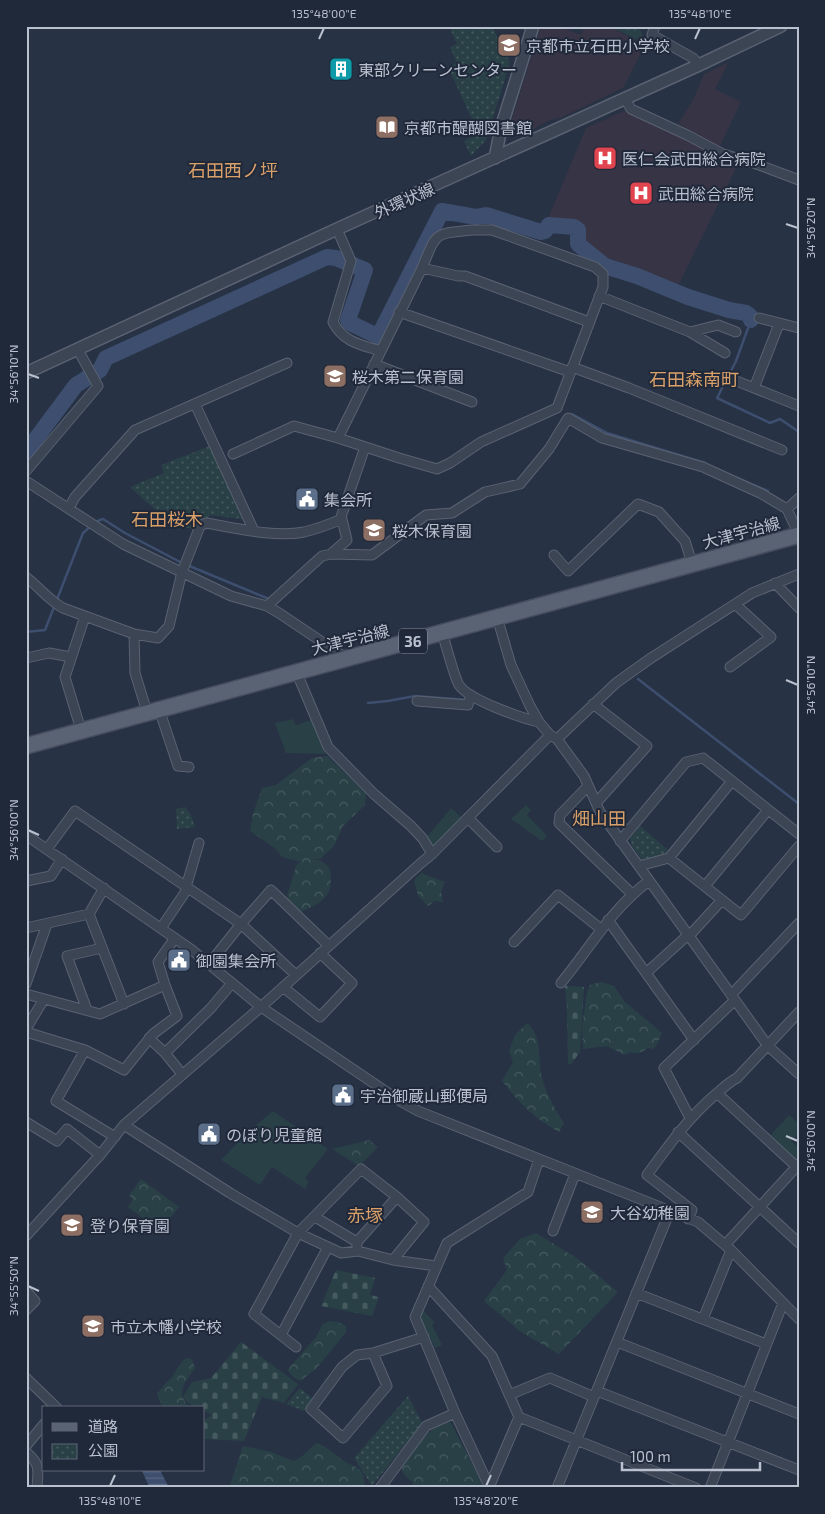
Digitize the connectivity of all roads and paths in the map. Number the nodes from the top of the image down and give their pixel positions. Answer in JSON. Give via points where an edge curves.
{"nodes":[{"id":1,"x":533,"y":26,"type":"edge"},
{"id":2,"x":655,"y":26,"type":"edge"},
{"id":3,"x":781,"y":26,"type":"edge"},
{"id":4,"x":699,"y":66,"type":"junction"},
{"id":5,"x":625,"y":99,"type":"junction"},
{"id":6,"x":495,"y":158,"type":"junction"},
{"id":7,"x":799,"y":180,"type":"edge"},
{"id":8,"x":338,"y":229,"type":"junction"},
{"id":9,"x":422,"y":268,"type":"junction"},
{"id":10,"x":599,"y":296,"type":"junction"},
{"id":11,"x":399,"y":312,"type":"junction"},
{"id":12,"x":759,"y":318,"type":"dead end"},
{"id":13,"x":589,"y":322,"type":"junction"},
{"id":14,"x":779,"y":324,"type":"junction"},
{"id":15,"x":799,"y":328,"type":"edge"},
{"id":16,"x":690,"y":332,"type":"junction"},
{"id":17,"x":736,"y":332,"type":"dead end"},
{"id":18,"x":78,"y":350,"type":"junction"},
{"id":19,"x":380,"y":351,"type":"junction"},
{"id":20,"x":725,"y":353,"type":"dead end"},
{"id":21,"x":286,"y":363,"type":"dead end"},
{"id":22,"x":374,"y":364,"type":"junction"},
{"id":23,"x":571,"y":370,"type":"junction"},
{"id":24,"x":26,"y":373,"type":"edge"},
{"id":25,"x":729,"y":378,"type":"dead end"},
{"id":26,"x":754,"y":388,"type":"junction"},
{"id":27,"x":472,"y":402,"type":"dead end"},
{"id":28,"x":195,"y":404,"type":"junction"},
{"id":29,"x":799,"y":406,"type":"edge"},
{"id":30,"x":557,"y":408,"type":"junction"},
{"id":31,"x":568,"y":418,"type":"junction"},
{"id":32,"x":338,"y":438,"type":"junction"},
{"id":33,"x":365,"y":448,"type":"junction"},
{"id":34,"x":782,"y":450,"type":"dead end"},
{"id":35,"x":232,"y":454,"type":"dead end"},
{"id":36,"x":26,"y":471,"type":"edge"},
{"id":37,"x":26,"y":481,"type":"edge"},
{"id":38,"x":799,"y":498,"type":"edge"},
{"id":39,"x":69,"y":508,"type":"junction"},
{"id":40,"x":787,"y":509,"type":"junction"},
{"id":41,"x":342,"y":519,"type":"junction"},
{"id":42,"x":254,"y":530,"type":"junction"},
{"id":43,"x":799,"y":535,"type":"edge"},
{"id":44,"x":331,"y":554,"type":"junction"},
{"id":45,"x":554,"y":555,"type":"dead end"},
{"id":46,"x":692,"y":563,"type":"junction"},
{"id":47,"x":182,"y":572,"type":"junction"},
{"id":48,"x":799,"y":574,"type":"edge"},
{"id":49,"x":26,"y":577,"type":"edge"},
{"id":50,"x":775,"y":582,"type":"junction"},
{"id":51,"x":735,"y":604,"type":"junction"},
{"id":52,"x":267,"y":606,"type":"junction"},
{"id":53,"x":799,"y":608,"type":"edge"},
{"id":54,"x":85,"y":616,"type":"junction"},
{"id":55,"x":497,"y":617,"type":"junction"},
{"id":56,"x":442,"y":633,"type":"junction"},
{"id":57,"x":134,"y":634,"type":"junction"},
{"id":58,"x":26,"y":658,"type":"edge"},
{"id":59,"x":71,"y":658,"type":"junction"},
{"id":60,"x":346,"y":658,"type":"junction"},
{"id":61,"x":730,"y":667,"type":"dead end"},
{"id":62,"x":296,"y":671,"type":"junction"},
{"id":63,"x":471,"y":695,"type":"junction"},
{"id":64,"x":417,"y":701,"type":"dead end"},
{"id":65,"x":594,"y":704,"type":"junction"},
{"id":66,"x":153,"y":710,"type":"junction"},
{"id":67,"x":539,"y":722,"type":"junction"},
{"id":68,"x":81,"y":730,"type":"junction"},
{"id":69,"x":553,"y":737,"type":"junction"},
{"id":70,"x":27,"y":744,"type":"edge"},
{"id":71,"x":189,"y":767,"type":"dead end"},
{"id":72,"x":732,"y":781,"type":"junction"},
{"id":73,"x":588,"y":786,"type":"junction"},
{"id":74,"x":596,"y":804,"type":"junction"},
{"id":75,"x":768,"y":810,"type":"junction"},
{"id":76,"x":468,"y":818,"type":"junction"},
{"id":77,"x":26,"y":834,"type":"edge"},
{"id":78,"x":799,"y":834,"type":"edge"},
{"id":79,"x":620,"y":841,"type":"junction"},
{"id":80,"x":199,"y":843,"type":"dead end"},
{"id":81,"x":799,"y":846,"type":"edge"},
{"id":82,"x":497,"y":847,"type":"dead end"},
{"id":83,"x":47,"y":849,"type":"junction"},
{"id":84,"x":432,"y":854,"type":"junction"},
{"id":85,"x":669,"y":858,"type":"junction"},
{"id":86,"x":62,"y":859,"type":"junction"},
{"id":87,"x":638,"y":866,"type":"junction"},
{"id":88,"x":26,"y":881,"type":"edge"},
{"id":89,"x":649,"y":881,"type":"junction"},
{"id":90,"x":705,"y":886,"type":"junction"},
{"id":91,"x":187,"y":887,"type":"junction"},
{"id":92,"x":104,"y":888,"type":"junction"},
{"id":93,"x":632,"y":894,"type":"junction"},
{"id":94,"x":722,"y":900,"type":"junction"},
{"id":95,"x":89,"y":914,"type":"junction"},
{"id":96,"x":608,"y":920,"type":"junction"},
{"id":97,"x":799,"y":923,"type":"edge"},
{"id":98,"x":46,"y":924,"type":"junction"},
{"id":99,"x":241,"y":924,"type":"junction"},
{"id":100,"x":26,"y":928,"type":"edge"},
{"id":101,"x":161,"y":928,"type":"junction"},
{"id":102,"x":601,"y":929,"type":"junction"},
{"id":103,"x":689,"y":936,"type":"junction"},
{"id":104,"x":175,"y":938,"type":"junction"},
{"id":105,"x":514,"y":942,"type":"dead end"},
{"id":106,"x":328,"y":945,"type":"junction"},
{"id":107,"x":102,"y":948,"type":"junction"},
{"id":108,"x":320,"y":953,"type":"junction"},
{"id":109,"x":209,"y":964,"type":"junction"},
{"id":110,"x":646,"y":973,"type":"junction"},
{"id":111,"x":296,"y":975,"type":"junction"},
{"id":112,"x":232,"y":983,"type":"junction"},
{"id":113,"x":26,"y":984,"type":"edge"},
{"id":114,"x":561,"y":984,"type":"dead end"},
{"id":115,"x":165,"y":985,"type":"junction"},
{"id":116,"x":283,"y":986,"type":"junction"},
{"id":117,"x":26,"y":994,"type":"edge"},
{"id":118,"x":733,"y":997,"type":"junction"},
{"id":119,"x":44,"y":999,"type":"junction"},
{"id":120,"x":124,"y":1004,"type":"junction"},
{"id":121,"x":261,"y":1007,"type":"junction"},
{"id":122,"x":87,"y":1010,"type":"junction"},
{"id":123,"x":799,"y":1012,"type":"edge"},
{"id":124,"x":26,"y":1030,"type":"edge"},
{"id":125,"x":149,"y":1038,"type":"junction"},
{"id":126,"x":694,"y":1040,"type":"junction"},
{"id":127,"x":768,"y":1046,"type":"junction"},
{"id":128,"x":85,"y":1050,"type":"junction"},
{"id":129,"x":165,"y":1053,"type":"junction"},
{"id":130,"x":182,"y":1074,"type":"junction"},
{"id":131,"x":799,"y":1074,"type":"edge"},
{"id":132,"x":718,"y":1093,"type":"junction"},
{"id":133,"x":690,"y":1118,"type":"junction"},
{"id":134,"x":26,"y":1122,"type":"edge"},
{"id":135,"x":124,"y":1125,"type":"junction"},
{"id":136,"x":678,"y":1132,"type":"junction"},
{"id":137,"x":115,"y":1137,"type":"junction"},
{"id":138,"x":100,"y":1155,"type":"junction"},
{"id":139,"x":539,"y":1159,"type":"junction"},
{"id":140,"x":798,"y":1167,"type":"edge"},
{"id":141,"x":575,"y":1174,"type":"junction"},
{"id":142,"x":396,"y":1197,"type":"junction"},
{"id":143,"x":759,"y":1207,"type":"junction"},
{"id":144,"x":670,"y":1211,"type":"junction"},
{"id":145,"x":315,"y":1217,"type":"junction"},
{"id":146,"x":688,"y":1219,"type":"junction"},
{"id":147,"x":553,"y":1231,"type":"dead end"},
{"id":148,"x":298,"y":1233,"type":"junction"},
{"id":149,"x":26,"y":1236,"type":"edge"},
{"id":150,"x":799,"y":1244,"type":"edge"},
{"id":151,"x":357,"y":1246,"type":"junction"},
{"id":152,"x":328,"y":1247,"type":"junction"},
{"id":153,"x":728,"y":1247,"type":"junction"},
{"id":154,"x":393,"y":1260,"type":"junction"},
{"id":155,"x":436,"y":1266,"type":"junction"},
{"id":156,"x":428,"y":1286,"type":"junction"},
{"id":157,"x":26,"y":1290,"type":"edge"},
{"id":158,"x":636,"y":1293,"type":"junction"},
{"id":159,"x":783,"y":1303,"type":"junction"},
{"id":160,"x":26,"y":1310,"type":"edge"},
{"id":161,"x":799,"y":1319,"type":"edge"},
{"id":162,"x":702,"y":1320,"type":"junction"},
{"id":163,"x":281,"y":1335,"type":"junction"},
{"id":164,"x":424,"y":1337,"type":"junction"},
{"id":165,"x":616,"y":1342,"type":"junction"},
{"id":166,"x":766,"y":1344,"type":"junction"},
{"id":167,"x":296,"y":1347,"type":"dead end"},
{"id":168,"x":373,"y":1353,"type":"junction"},
{"id":169,"x":26,"y":1378,"type":"edge"},
{"id":170,"x":509,"y":1394,"type":"junction"},
{"id":171,"x":595,"y":1394,"type":"junction"},
{"id":172,"x":748,"y":1394,"type":"junction"},
{"id":173,"x":55,"y":1406,"type":"edge"},
{"id":174,"x":455,"y":1413,"type":"junction"},
{"id":175,"x":799,"y":1414,"type":"edge"},
{"id":176,"x":518,"y":1417,"type":"junction"},
{"id":177,"x":42,"y":1426,"type":"edge"},
{"id":178,"x":577,"y":1440,"type":"junction"},
{"id":179,"x":729,"y":1442,"type":"junction"},
{"id":180,"x":26,"y":1446,"type":"edge"},
{"id":181,"x":26,"y":1452,"type":"edge"},
{"id":182,"x":799,"y":1470,"type":"edge"},
{"id":183,"x":490,"y":1486,"type":"edge"},
{"id":184,"x":37,"y":1488,"type":"edge"},
{"id":185,"x":380,"y":1488,"type":"edge"},
{"id":186,"x":558,"y":1488,"type":"edge"},
{"id":187,"x":696,"y":1488,"type":"edge"},
{"id":188,"x":710,"y":1488,"type":"edge"}],
"edges":[{"from":1,"to":6,"type":"street","via":[[501,128]]},
{"from":2,"to":4,"type":"street","via":[[652,35],[693,58]]},
{"from":3,"to":4,"type":"street","name":"外環状線"},
{"from":4,"to":5,"type":"street","name":"外環状線"},
{"from":5,"to":6,"type":"street","name":"外環状線"},
{"from":5,"to":7,"type":"street","via":[[631,109],[723,154]]},
{"from":6,"to":8,"type":"street","name":"外環状線"},
{"from":8,"to":18,"type":"street","name":"外環状線"},
{"from":8,"to":19,"type":"street","via":[[350,263],[333,322],[338,333]]},
{"from":9,"to":10,"type":"street","via":[[440,234],[492,230],[595,267],[602,274],[603,287]]},
{"from":9,"to":11,"type":"street"},
{"from":9,"to":13,"type":"street","via":[[465,276]]},
{"from":10,"to":13,"type":"street"},
{"from":10,"to":16,"type":"street"},
{"from":11,"to":19,"type":"street"},
{"from":11,"to":23,"type":"street"},
{"from":12,"to":14,"type":"street"},
{"from":13,"to":23,"type":"street"},
{"from":14,"to":15,"type":"street"},
{"from":14,"to":26,"type":"street"},
{"from":16,"to":17,"type":"street","via":[[718,324]]},
{"from":16,"to":20,"type":"street"},
{"from":18,"to":24,"type":"street","name":"外環状線"},
{"from":18,"to":36,"type":"street","via":[[98,386]]},
{"from":19,"to":22,"type":"street"},
{"from":21,"to":28,"type":"street"},
{"from":22,"to":27,"type":"street"},
{"from":22,"to":32,"type":"street"},
{"from":23,"to":30,"type":"street"},
{"from":23,"to":34,"type":"street","via":[[629,388]]},
{"from":25,"to":26,"type":"street"},
{"from":26,"to":29,"type":"street"},
{"from":28,"to":39,"type":"street","via":[[135,430],[75,497]]},
{"from":28,"to":42,"type":"street"},
{"from":30,"to":31,"type":"street"},
{"from":30,"to":33,"type":"street","via":[[504,430],[437,469]]},
{"from":31,"to":40,"type":"street","via":[[602,438],[703,467]]},
{"from":31,"to":44,"type":"street","via":[[549,449],[520,484],[485,492],[452,513],[426,515],[372,555]]},
{"from":32,"to":33,"type":"street"},
{"from":32,"to":35,"type":"street","via":[[294,426]]},
{"from":33,"to":41,"type":"street"},
{"from":37,"to":39,"type":"street"},
{"from":38,"to":40,"type":"street"},
{"from":39,"to":47,"type":"street","via":[[123,544]]},
{"from":40,"to":43,"type":"street"},
{"from":41,"to":42,"type":"street","via":[[304,532]]},
{"from":41,"to":44,"type":"street","via":[[347,540]]},
{"from":42,"to":47,"type":"street","via":[[206,523],[200,526]]},
{"from":43,"to":46,"type":"main road","name":"大津宇治線","number":"36"},
{"from":44,"to":52,"type":"street","via":[[322,556]]},
{"from":45,"to":46,"type":"street","via":[[568,571],[638,504],[659,512],[685,541]]},
{"from":46,"to":55,"type":"main road","name":"大津宇治線","number":"36"},
{"from":47,"to":52,"type":"street","via":[[231,596]]},
{"from":47,"to":57,"type":"street","via":[[169,626],[158,638]]},
{"from":48,"to":50,"type":"street"},
{"from":49,"to":54,"type":"street","via":[[53,602]]},
{"from":50,"to":51,"type":"street"},
{"from":50,"to":53,"type":"street"},
{"from":51,"to":61,"type":"street","via":[[771,637]]},
{"from":51,"to":65,"type":"street","via":[[651,658],[616,683]]},
{"from":52,"to":60,"type":"street"},
{"from":54,"to":57,"type":"street"},
{"from":54,"to":59,"type":"street"},
{"from":55,"to":56,"type":"main road","name":"大津宇治線","number":"36"},
{"from":55,"to":67,"type":"street","via":[[511,665]]},
{"from":56,"to":60,"type":"main road","name":"大津宇治線","number":"36"},
{"from":56,"to":63,"type":"street","via":[[459,684]]},
{"from":57,"to":66,"type":"street","via":[[135,673]]},
{"from":58,"to":59,"type":"street","via":[[49,653]]},
{"from":59,"to":68,"type":"street","via":[[65,677]]},
{"from":60,"to":62,"type":"main road","name":"大津宇治線","number":"36"},
{"from":62,"to":66,"type":"main road","name":"大津宇治線","number":"36"},
{"from":62,"to":84,"type":"street","via":[[328,748],[411,826]]},
{"from":63,"to":64,"type":"street","via":[[468,705]]},
{"from":63,"to":67,"type":"street"},
{"from":65,"to":69,"type":"street"},
{"from":65,"to":74,"type":"street","via":[[647,746]]},
{"from":66,"to":68,"type":"main road","name":"大津宇治線","number":"36"},
{"from":66,"to":71,"type":"street","via":[[178,766]]},
{"from":67,"to":69,"type":"street"},
{"from":68,"to":70,"type":"main road","name":"大津宇治線","number":"36"},
{"from":69,"to":73,"type":"street","via":[[584,776]]},
{"from":69,"to":76,"type":"street"},
{"from":72,"to":75,"type":"street"},
{"from":72,"to":79,"type":"street","via":[[703,758],[686,762]]},
{"from":72,"to":85,"type":"street"},
{"from":73,"to":74,"type":"street"},
{"from":73,"to":93,"type":"street","via":[[560,815],[559,823]]},
{"from":74,"to":79,"type":"street"},
{"from":75,"to":78,"type":"street"},
{"from":75,"to":90,"type":"street"},
{"from":76,"to":82,"type":"street"},
{"from":76,"to":84,"type":"street"},
{"from":77,"to":83,"type":"street"},
{"from":79,"to":87,"type":"street"},
{"from":80,"to":91,"type":"street"},
{"from":81,"to":94,"type":"street","via":[[741,915]]},
{"from":83,"to":86,"type":"street"},
{"from":83,"to":91,"type":"street","via":[[75,811]]},
{"from":84,"to":106,"type":"street"},
{"from":85,"to":87,"type":"street"},
{"from":85,"to":90,"type":"street"},
{"from":86,"to":88,"type":"street","via":[[51,876]]},
{"from":86,"to":92,"type":"street"},
{"from":87,"to":89,"type":"street"},
{"from":89,"to":93,"type":"street"},
{"from":89,"to":103,"type":"street"},
{"from":90,"to":94,"type":"street"},
{"from":91,"to":99,"type":"street"},
{"from":91,"to":101,"type":"street"},
{"from":92,"to":95,"type":"street"},
{"from":92,"to":101,"type":"street"},
{"from":93,"to":96,"type":"street"},
{"from":94,"to":103,"type":"street"},
{"from":95,"to":98,"type":"street"},
{"from":95,"to":107,"type":"street"},
{"from":96,"to":102,"type":"street"},
{"from":96,"to":110,"type":"street"},
{"from":97,"to":118,"type":"street"},
{"from":98,"to":100,"type":"street"},
{"from":98,"to":113,"type":"street"},
{"from":99,"to":106,"type":"street","via":[[271,890]]},
{"from":99,"to":109,"type":"street"},
{"from":99,"to":111,"type":"street"},
{"from":101,"to":104,"type":"street"},
{"from":102,"to":105,"type":"street","via":[[558,896]]},
{"from":102,"to":114,"type":"street"},
{"from":103,"to":110,"type":"street"},
{"from":103,"to":118,"type":"street"},
{"from":104,"to":109,"type":"street"},
{"from":104,"to":115,"type":"street","via":[[158,962]]},
{"from":106,"to":108,"type":"street"},
{"from":107,"to":120,"type":"street"},
{"from":107,"to":122,"type":"street","via":[[66,956]]},
{"from":108,"to":111,"type":"street"},
{"from":108,"to":116,"type":"street","via":[[352,983],[320,1017]]},
{"from":109,"to":112,"type":"street"},
{"from":110,"to":126,"type":"street"},
{"from":111,"to":116,"type":"street"},
{"from":112,"to":121,"type":"street"},
{"from":112,"to":129,"type":"street"},
{"from":115,"to":120,"type":"street"},
{"from":115,"to":125,"type":"street","via":[[178,1016]]},
{"from":116,"to":121,"type":"street"},
{"from":117,"to":119,"type":"street"},
{"from":118,"to":126,"type":"street"},
{"from":118,"to":127,"type":"street"},
{"from":119,"to":122,"type":"street"},
{"from":119,"to":124,"type":"street"},
{"from":120,"to":122,"type":"street","via":[[100,1014]]},
{"from":121,"to":130,"type":"street"},
{"from":121,"to":139,"type":"street","via":[[418,1111]]},
{"from":123,"to":127,"type":"street"},
{"from":124,"to":128,"type":"street"},
{"from":125,"to":128,"type":"street","via":[[124,1070]]},
{"from":125,"to":129,"type":"street"},
{"from":126,"to":133,"type":"street","via":[[664,1068]]},
{"from":127,"to":131,"type":"street"},
{"from":127,"to":132,"type":"street"},
{"from":128,"to":137,"type":"street","via":[[56,1101]]},
{"from":129,"to":130,"type":"street"},
{"from":130,"to":135,"type":"street"},
{"from":132,"to":133,"type":"street"},
{"from":132,"to":140,"type":"street"},
{"from":133,"to":136,"type":"street"},
{"from":134,"to":138,"type":"street","via":[[57,1141],[67,1129]]},
{"from":135,"to":137,"type":"street"},
{"from":135,"to":148,"type":"street"},
{"from":136,"to":143,"type":"street"},
{"from":136,"to":146,"type":"street","via":[[647,1175],[692,1210]]},
{"from":137,"to":138,"type":"street"},
{"from":138,"to":149,"type":"street"},
{"from":139,"to":141,"type":"street"},
{"from":139,"to":155,"type":"street","via":[[528,1192],[447,1244]]},
{"from":140,"to":143,"type":"street"},
{"from":141,"to":144,"type":"street"},
{"from":141,"to":147,"type":"street"},
{"from":142,"to":145,"type":"street","via":[[361,1168]]},
{"from":142,"to":151,"type":"street"},
{"from":142,"to":154,"type":"street","via":[[424,1222]]},
{"from":143,"to":150,"type":"street"},
{"from":143,"to":153,"type":"street"},
{"from":144,"to":146,"type":"street"},
{"from":144,"to":158,"type":"street"},
{"from":145,"to":148,"type":"street"},
{"from":145,"to":151,"type":"street"},
{"from":146,"to":153,"type":"street","via":[[698,1222]]},
{"from":148,"to":152,"type":"street"},
{"from":148,"to":163,"type":"street","via":[[254,1314]]},
{"from":151,"to":152,"type":"street","via":[[342,1253]]},
{"from":151,"to":154,"type":"street"},
{"from":152,"to":163,"type":"street"},
{"from":153,"to":159,"type":"street"},
{"from":153,"to":162,"type":"street"},
{"from":154,"to":155,"type":"street"},
{"from":155,"to":156,"type":"street"},
{"from":156,"to":164,"type":"street","via":[[415,1317]]},
{"from":156,"to":170,"type":"street","via":[[492,1356]]},
{"from":157,"to":160,"type":"street","via":[[35,1301]]},
{"from":158,"to":162,"type":"street"},
{"from":158,"to":165,"type":"street"},
{"from":159,"to":161,"type":"street"},
{"from":159,"to":166,"type":"street"},
{"from":162,"to":166,"type":"street"},
{"from":163,"to":167,"type":"street"},
{"from":164,"to":168,"type":"street"},
{"from":164,"to":174,"type":"street"},
{"from":165,"to":171,"type":"street"},
{"from":165,"to":172,"type":"street"},
{"from":166,"to":172,"type":"street"},
{"from":168,"to":168,"type":"street","via":[[386,1386],[343,1438],[310,1409],[342,1368],[357,1355]]},
{"from":169,"to":173,"type":"street"},
{"from":170,"to":171,"type":"street","via":[[550,1378]]},
{"from":170,"to":176,"type":"street"},
{"from":171,"to":178,"type":"street"},
{"from":171,"to":179,"type":"street"},
{"from":172,"to":175,"type":"street"},
{"from":172,"to":179,"type":"street"},
{"from":174,"to":183,"type":"street"},
{"from":174,"to":185,"type":"street","via":[[426,1426]]},
{"from":176,"to":178,"type":"street"},
{"from":176,"to":183,"type":"street"},
{"from":177,"to":180,"type":"street"},
{"from":178,"to":186,"type":"street"},
{"from":178,"to":187,"type":"street"},
{"from":179,"to":182,"type":"street"},
{"from":179,"to":188,"type":"street"},
{"from":181,"to":184,"type":"street","via":[[38,1466]]}]}
